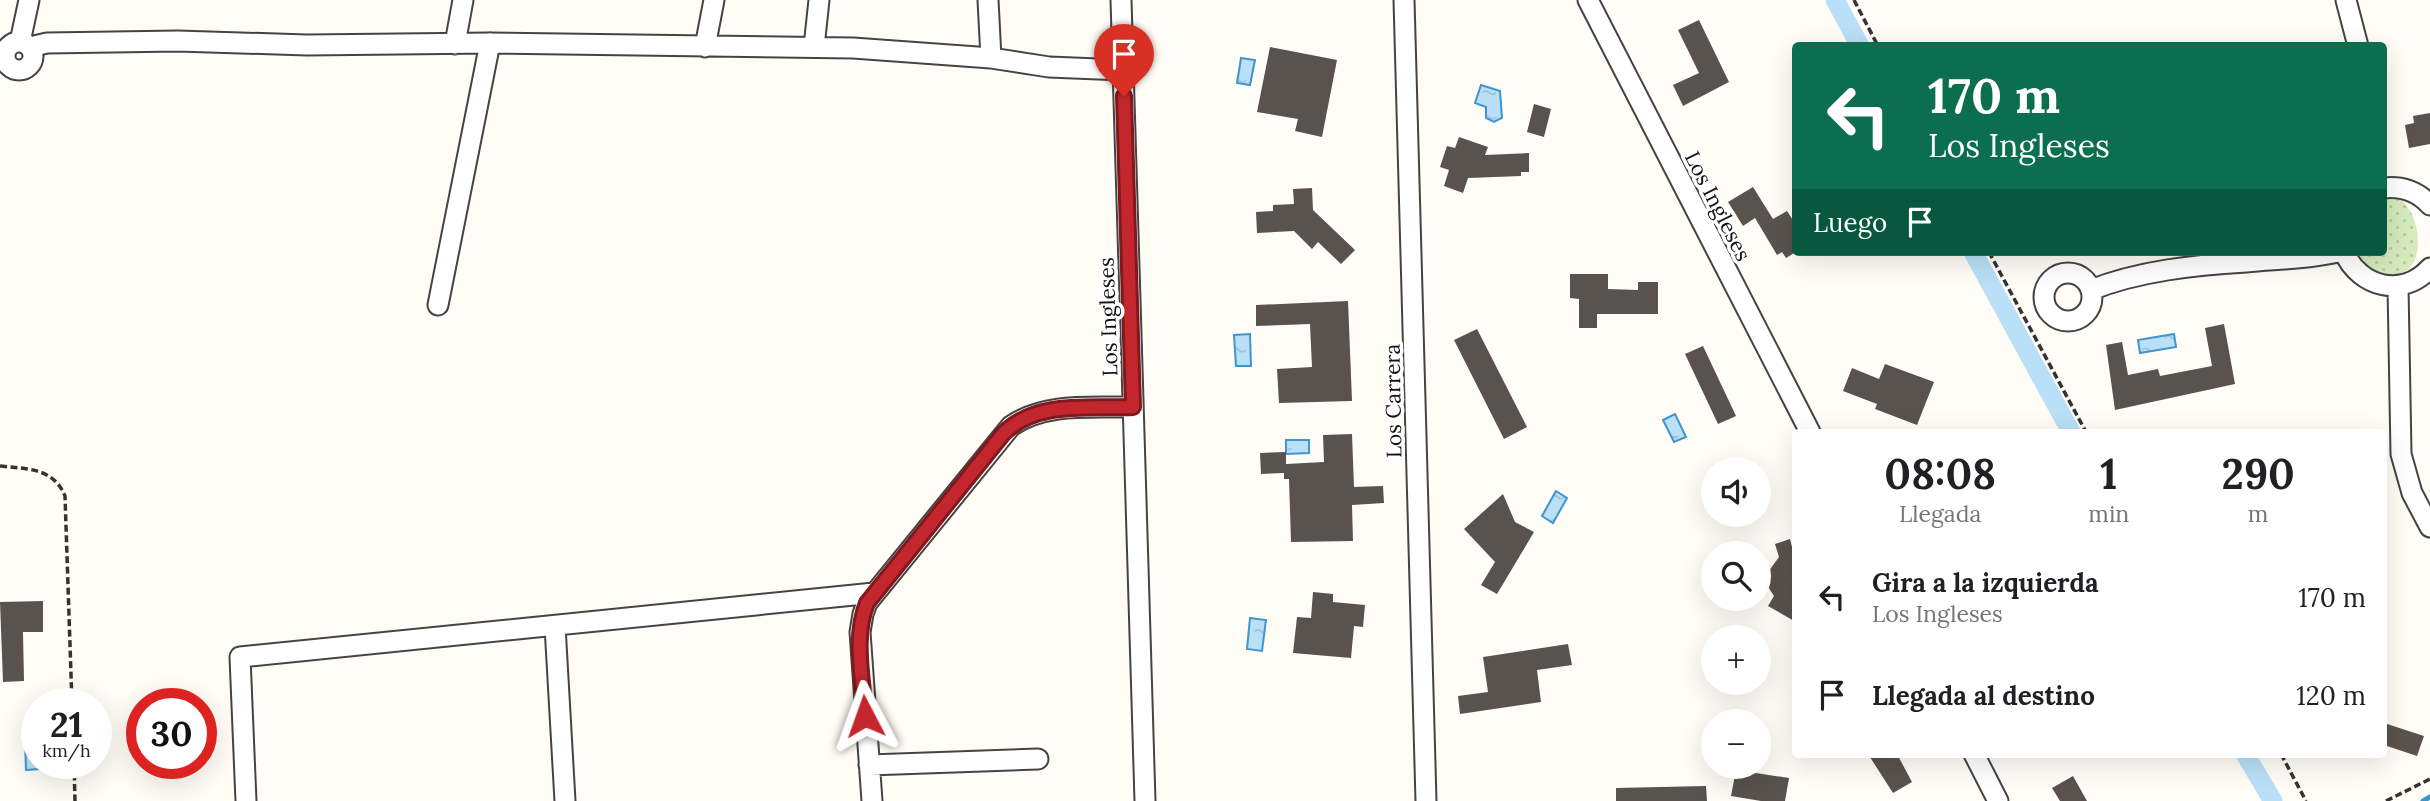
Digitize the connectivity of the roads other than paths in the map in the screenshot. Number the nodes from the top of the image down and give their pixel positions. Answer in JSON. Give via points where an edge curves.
{"nodes":[{"id":1,"x":29,"y":0,"type":"edge"},
{"id":2,"x":463,"y":0,"type":"edge"},
{"id":3,"x":714,"y":0,"type":"edge"},
{"id":4,"x":819,"y":0,"type":"edge"},
{"id":5,"x":988,"y":0,"type":"edge"},
{"id":6,"x":1121,"y":0,"type":"edge"},
{"id":7,"x":1404,"y":0,"type":"edge"},
{"id":8,"x":1588,"y":0,"type":"edge"},
{"id":9,"x":2346,"y":0,"type":"edge"},
{"id":10,"x":2357,"y":42,"type":"edge"},
{"id":11,"x":490,"y":43,"type":"junction"},
{"id":12,"x":25,"y":44,"type":"junction"},
{"id":13,"x":454,"y":44,"type":"junction"},
{"id":14,"x":705,"y":47,"type":"junction"},
{"id":15,"x":814,"y":47,"type":"junction"},
{"id":16,"x":991,"y":58,"type":"junction"},
{"id":17,"x":3,"y":60,"type":"edge"},
{"id":18,"x":1123,"y":70,"type":"junction"},
{"id":19,"x":2387,"y":188,"type":"edge"},
{"id":20,"x":2430,"y":205,"type":"edge"},
{"id":21,"x":2315,"y":256,"type":"edge"},
{"id":22,"x":2347,"y":256,"type":"edge"},
{"id":23,"x":2430,"y":268,"type":"edge"},
{"id":24,"x":2398,"y":286,"type":"junction"},
{"id":25,"x":2091,"y":290,"type":"dead end"},
{"id":26,"x":439,"y":305,"type":"dead end"},
{"id":27,"x":1133,"y":407,"type":"junction"},
{"id":28,"x":1808,"y":429,"type":"edge"},
{"id":29,"x":2430,"y":527,"type":"edge"},
{"id":30,"x":873,"y":593,"type":"junction"},
{"id":31,"x":555,"y":626,"type":"junction"},
{"id":32,"x":1976,"y":758,"type":"edge"},
{"id":33,"x":1038,"y":760,"type":"dead end"},
{"id":34,"x":869,"y":765,"type":"junction"},
{"id":35,"x":246,"y":801,"type":"edge"},
{"id":36,"x":565,"y":801,"type":"edge"},
{"id":37,"x":872,"y":801,"type":"edge"},
{"id":38,"x":1145,"y":801,"type":"edge"},
{"id":39,"x":1426,"y":801,"type":"edge"},
{"id":40,"x":1998,"y":801,"type":"edge"}],
"edges":[{"from":1,"to":12,"type":"street"},
{"from":2,"to":13,"type":"street"},
{"from":3,"to":14,"type":"street"},
{"from":4,"to":15,"type":"street"},
{"from":5,"to":16,"type":"street"},
{"from":6,"to":18,"type":"street","name":"Los Ingleses"},
{"from":7,"to":39,"type":"street","name":"Los Carrera"},
{"from":8,"to":28,"type":"street","name":"Los Ingleses"},
{"from":9,"to":10,"type":"street"},
{"from":11,"to":13,"type":"street"},
{"from":11,"to":14,"type":"street"},
{"from":11,"to":26,"type":"street"},
{"from":12,"to":13,"type":"street"},
{"from":12,"to":17,"type":"street","via":[[33,61],[26,69],[16,70]]},
{"from":14,"to":15,"type":"street"},
{"from":15,"to":16,"type":"street"},
{"from":16,"to":18,"type":"street","via":[[1049,67]]},
{"from":18,"to":27,"type":"street","name":"Los Ingleses"},
{"from":19,"to":20,"type":"street","via":[[2406,189]]},
{"from":21,"to":25,"type":"street","via":[[2188,268]]},
{"from":22,"to":24,"type":"street","via":[[2356,271],[2375,284]]},
{"from":23,"to":24,"type":"street"},
{"from":24,"to":29,"type":"street","via":[[2401,454],[2412,493]]},
{"from":27,"to":30,"type":"street","via":[[1050,410],[1011,426]]},
{"from":27,"to":38,"type":"street","name":"Los Ingleses"},
{"from":30,"to":31,"type":"street"},
{"from":30,"to":34,"type":"street","via":[[860,632]]},
{"from":31,"to":35,"type":"street","via":[[240,657]]},
{"from":31,"to":36,"type":"street"},
{"from":32,"to":40,"type":"street"},
{"from":33,"to":34,"type":"street"},
{"from":34,"to":37,"type":"street"}]}
